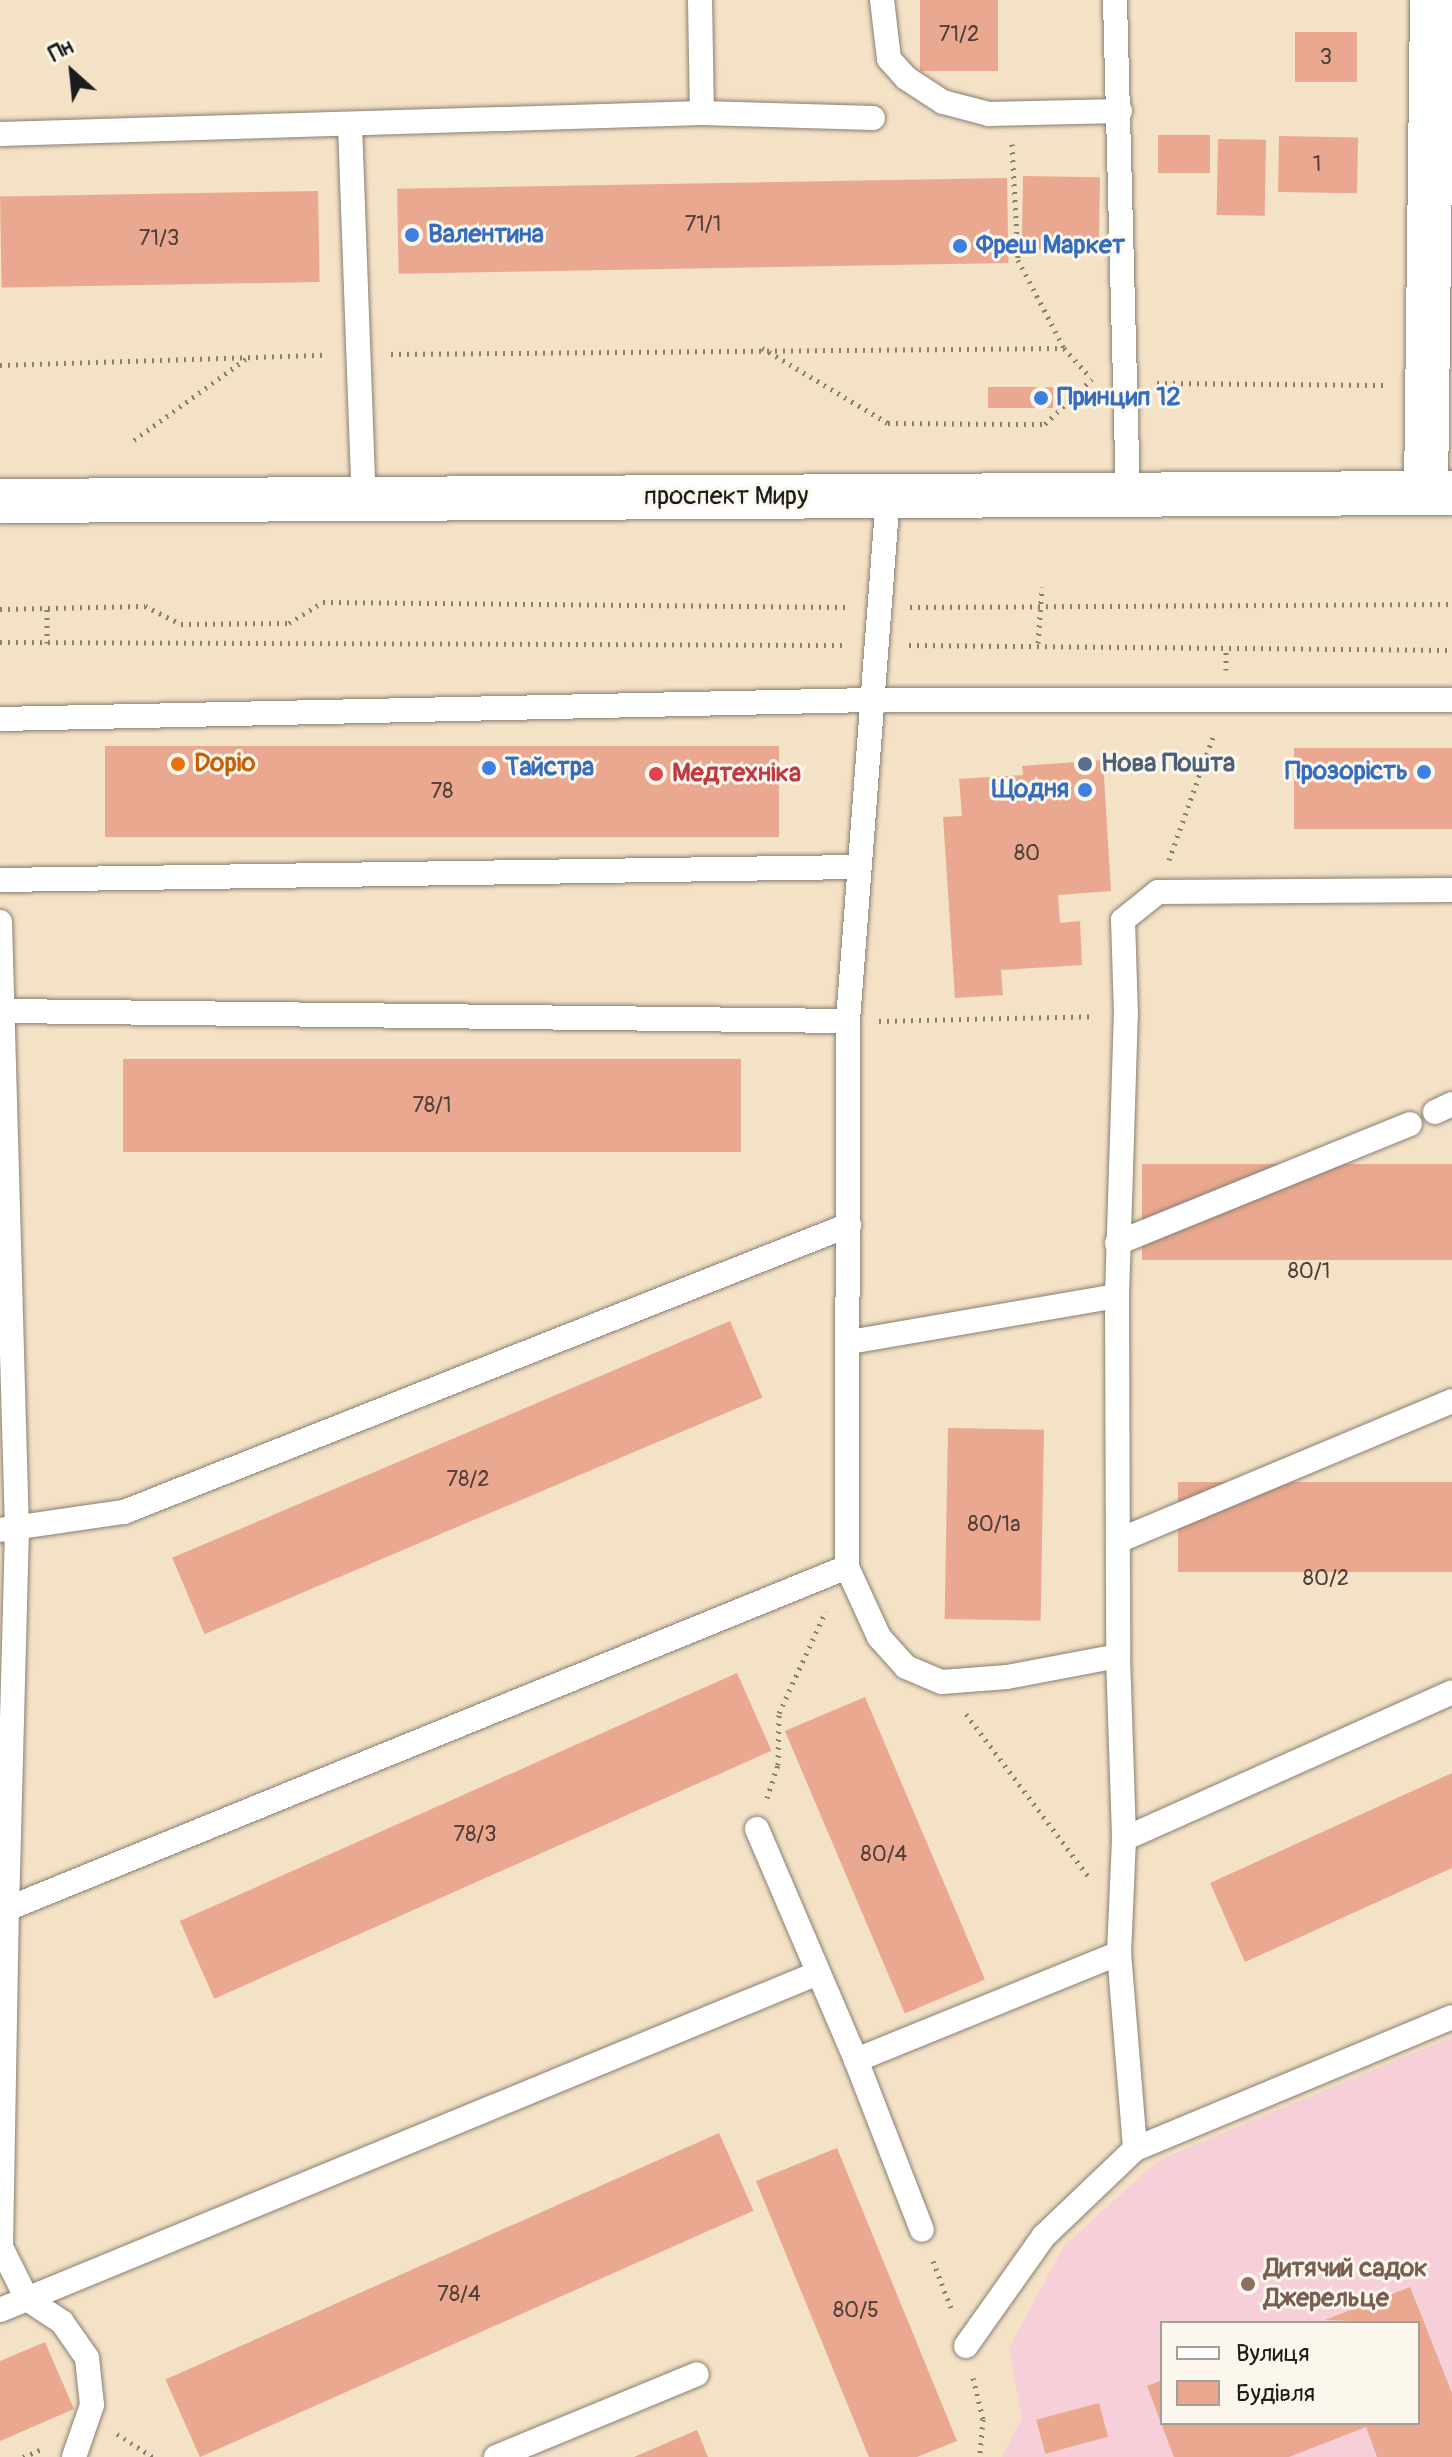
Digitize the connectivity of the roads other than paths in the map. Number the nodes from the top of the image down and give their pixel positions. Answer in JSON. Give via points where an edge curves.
{"nodes":[{"id":1,"x":700,"y":0,"type":"edge"},
{"id":2,"x":882,"y":0,"type":"edge"},
{"id":3,"x":1115,"y":0,"type":"edge"},
{"id":4,"x":1432,"y":0,"type":"edge"},
{"id":5,"x":1120,"y":111,"type":"junction"},
{"id":6,"x":702,"y":113,"type":"junction"},
{"id":7,"x":873,"y":118,"type":"dead end"},
{"id":8,"x":350,"y":125,"type":"junction"},
{"id":9,"x":0,"y":134,"type":"edge"},
{"id":10,"x":1439,"y":493,"type":"edge"},
{"id":11,"x":1128,"y":494,"type":"junction"},
{"id":12,"x":888,"y":496,"type":"junction"},
{"id":13,"x":364,"y":499,"type":"junction"},
{"id":14,"x":0,"y":501,"type":"edge"},
{"id":15,"x":873,"y":700,"type":"junction"},
{"id":16,"x":1452,"y":700,"type":"edge"},
{"id":17,"x":0,"y":719,"type":"edge"},
{"id":18,"x":859,"y":867,"type":"junction"},
{"id":19,"x":0,"y":880,"type":"edge"},
{"id":20,"x":1452,"y":890,"type":"edge"},
{"id":21,"x":0,"y":922,"type":"edge"},
{"id":22,"x":4,"y":1011,"type":"junction"},
{"id":23,"x":848,"y":1021,"type":"junction"},
{"id":24,"x":1410,"y":1124,"type":"dead end"},
{"id":25,"x":849,"y":1225,"type":"junction"},
{"id":26,"x":1117,"y":1243,"type":"junction"},
{"id":27,"x":1117,"y":1296,"type":"junction"},
{"id":28,"x":850,"y":1342,"type":"junction"},
{"id":29,"x":1452,"y":1401,"type":"edge"},
{"id":30,"x":8,"y":1529,"type":"edge"},
{"id":31,"x":1120,"y":1540,"type":"junction"},
{"id":32,"x":847,"y":1567,"type":"junction"},
{"id":33,"x":1118,"y":1656,"type":"junction"},
{"id":34,"x":1452,"y":1692,"type":"edge"},
{"id":35,"x":757,"y":1829,"type":"road end"},
{"id":36,"x":1124,"y":1839,"type":"junction"},
{"id":37,"x":7,"y":1909,"type":"junction"},
{"id":38,"x":1119,"y":1953,"type":"junction"},
{"id":39,"x":818,"y":1973,"type":"junction"},
{"id":40,"x":1452,"y":2017,"type":"edge"},
{"id":41,"x":856,"y":2060,"type":"junction"},
{"id":42,"x":1135,"y":2149,"type":"junction"},
{"id":43,"x":922,"y":2230,"type":"road end"},
{"id":44,"x":27,"y":2299,"type":"junction"},
{"id":45,"x":0,"y":2310,"type":"edge"},
{"id":46,"x":966,"y":2346,"type":"road end"},
{"id":47,"x":697,"y":2374,"type":"dead end"},
{"id":48,"x":74,"y":2457,"type":"edge"},
{"id":49,"x":496,"y":2457,"type":"edge"}],
"edges":[{"from":1,"to":6,"type":"lane"},
{"from":2,"to":5,"type":"lane","via":[[889,59],[906,78],[943,102],[989,114]]},
{"from":3,"to":5,"type":"lane"},
{"from":4,"to":10,"type":"main road","via":[[1430,385]]},
{"from":5,"to":11,"type":"lane"},
{"from":6,"to":7,"type":"lane"},
{"from":6,"to":8,"type":"lane"},
{"from":8,"to":9,"type":"lane"},
{"from":8,"to":13,"type":"lane"},
{"from":10,"to":11,"type":"main road","name":"проспект Миру"},
{"from":11,"to":12,"type":"main road","name":"проспект Миру"},
{"from":12,"to":13,"type":"main road","name":"проспект Миру"},
{"from":12,"to":15,"type":"lane"},
{"from":13,"to":14,"type":"main road","name":"проспект Миру"},
{"from":15,"to":16,"type":"lane"},
{"from":15,"to":17,"type":"lane"},
{"from":15,"to":18,"type":"lane"},
{"from":18,"to":19,"type":"lane"},
{"from":18,"to":23,"type":"lane"},
{"from":20,"to":26,"type":"lane","via":[[1158,892],[1123,920],[1126,1015]]},
{"from":21,"to":22,"type":"lane"},
{"from":22,"to":23,"type":"lane"},
{"from":22,"to":30,"type":"lane"},
{"from":23,"to":25,"type":"lane"},
{"from":24,"to":26,"type":"lane"},
{"from":25,"to":28,"type":"lane"},
{"from":25,"to":30,"type":"lane","via":[[124,1512]]},
{"from":26,"to":27,"type":"lane"},
{"from":27,"to":28,"type":"lane"},
{"from":27,"to":31,"type":"lane"},
{"from":28,"to":32,"type":"lane"},
{"from":29,"to":31,"type":"lane"},
{"from":30,"to":37,"type":"lane"},
{"from":31,"to":33,"type":"lane"},
{"from":32,"to":33,"type":"lane","via":[[879,1637],[906,1667],[942,1682],[1007,1677]]},
{"from":32,"to":37,"type":"lane"},
{"from":33,"to":36,"type":"lane"},
{"from":34,"to":36,"type":"lane"},
{"from":35,"to":39,"type":"lane"},
{"from":36,"to":38,"type":"lane"},
{"from":37,"to":44,"type":"lane","via":[[1,2247]]},
{"from":38,"to":41,"type":"lane"},
{"from":38,"to":42,"type":"lane"},
{"from":39,"to":41,"type":"lane"},
{"from":39,"to":44,"type":"lane"},
{"from":40,"to":42,"type":"lane"},
{"from":41,"to":43,"type":"lane"},
{"from":42,"to":46,"type":"lane","via":[[1044,2236]]},
{"from":44,"to":45,"type":"lane"},
{"from":44,"to":48,"type":"lane","via":[[62,2322],[87,2358],[94,2382],[85,2433]]},
{"from":47,"to":49,"type":"lane"}]}
